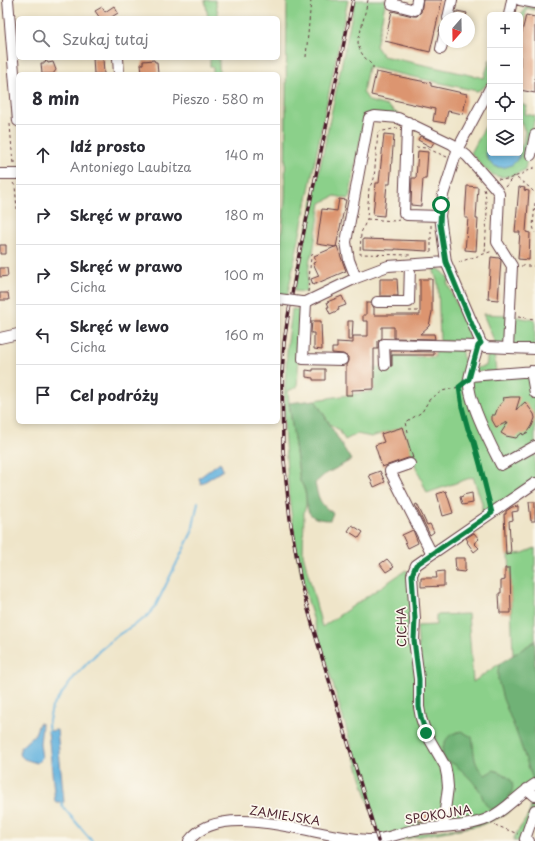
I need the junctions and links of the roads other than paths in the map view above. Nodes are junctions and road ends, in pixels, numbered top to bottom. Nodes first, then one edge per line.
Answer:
1 (8, 0) edge
2 (393, 0) edge
3 (417, 0) edge
4 (452, 0) edge
5 (512, 0) edge
6 (520, 0) edge
7 (535, 3) edge
8 (449, 12) edge
9 (510, 12) edge
10 (118, 60) edge
11 (119, 72) edge
12 (487, 94) edge
13 (16, 97) edge
14 (407, 126) junction
15 (535, 135) edge
16 (458, 148) junction
17 (531, 155) dead end
18 (0, 174) edge
19 (16, 174) edge
20 (436, 216) junction
21 (446, 262) junction
22 (410, 265) junction
23 (356, 278) junction
24 (280, 299) edge
25 (306, 301) junction
26 (377, 302) dead end
27 (16, 334) edge
28 (0, 338) edge
29 (480, 345) junction
30 (508, 348) junction
31 (535, 350) edge
32 (342, 360) dead end
33 (385, 365) dead end
34 (533, 371) edge
35 (470, 376) junction
36 (535, 393) edge
37 (535, 446) edge
38 (410, 464) dead end
39 (535, 483) edge
40 (432, 554) junction
41 (532, 789) edge
42 (535, 810) edge
43 (443, 826) junction
44 (382, 838) joint
45 (527, 840) edge
46 (189, 841) edge

1 - 13 street
2 - 3 street
4 - 8 street
5 - 9 street
6 - 7 street
10 - 11 street
12 - 16 street
14 - 16 street
14 - 20 street
14 - 23 street
15 - 17 street
16 - 20 street
16 - 30 street
18 - 19 street
20 - 21 street
21 - 22 street
21 - 29 street
22 - 23 street
22 - 26 street
23 - 25 street
24 - 25 street, bridge
25 - 32 street
27 - 28 street
29 - 30 street
29 - 33 street
29 - 35 street
30 - 31 street
34 - 35 street
34 - 36 street
35 - 37 street
38 - 40 street
39 - 40 street, CICHA
40 - 43 street, CICHA
41 - 43 street, SPOKOJNA
42 - 45 street
43 - 44 street, SPOKOJNA
44 - 46 street, ZAMIEJSKA

